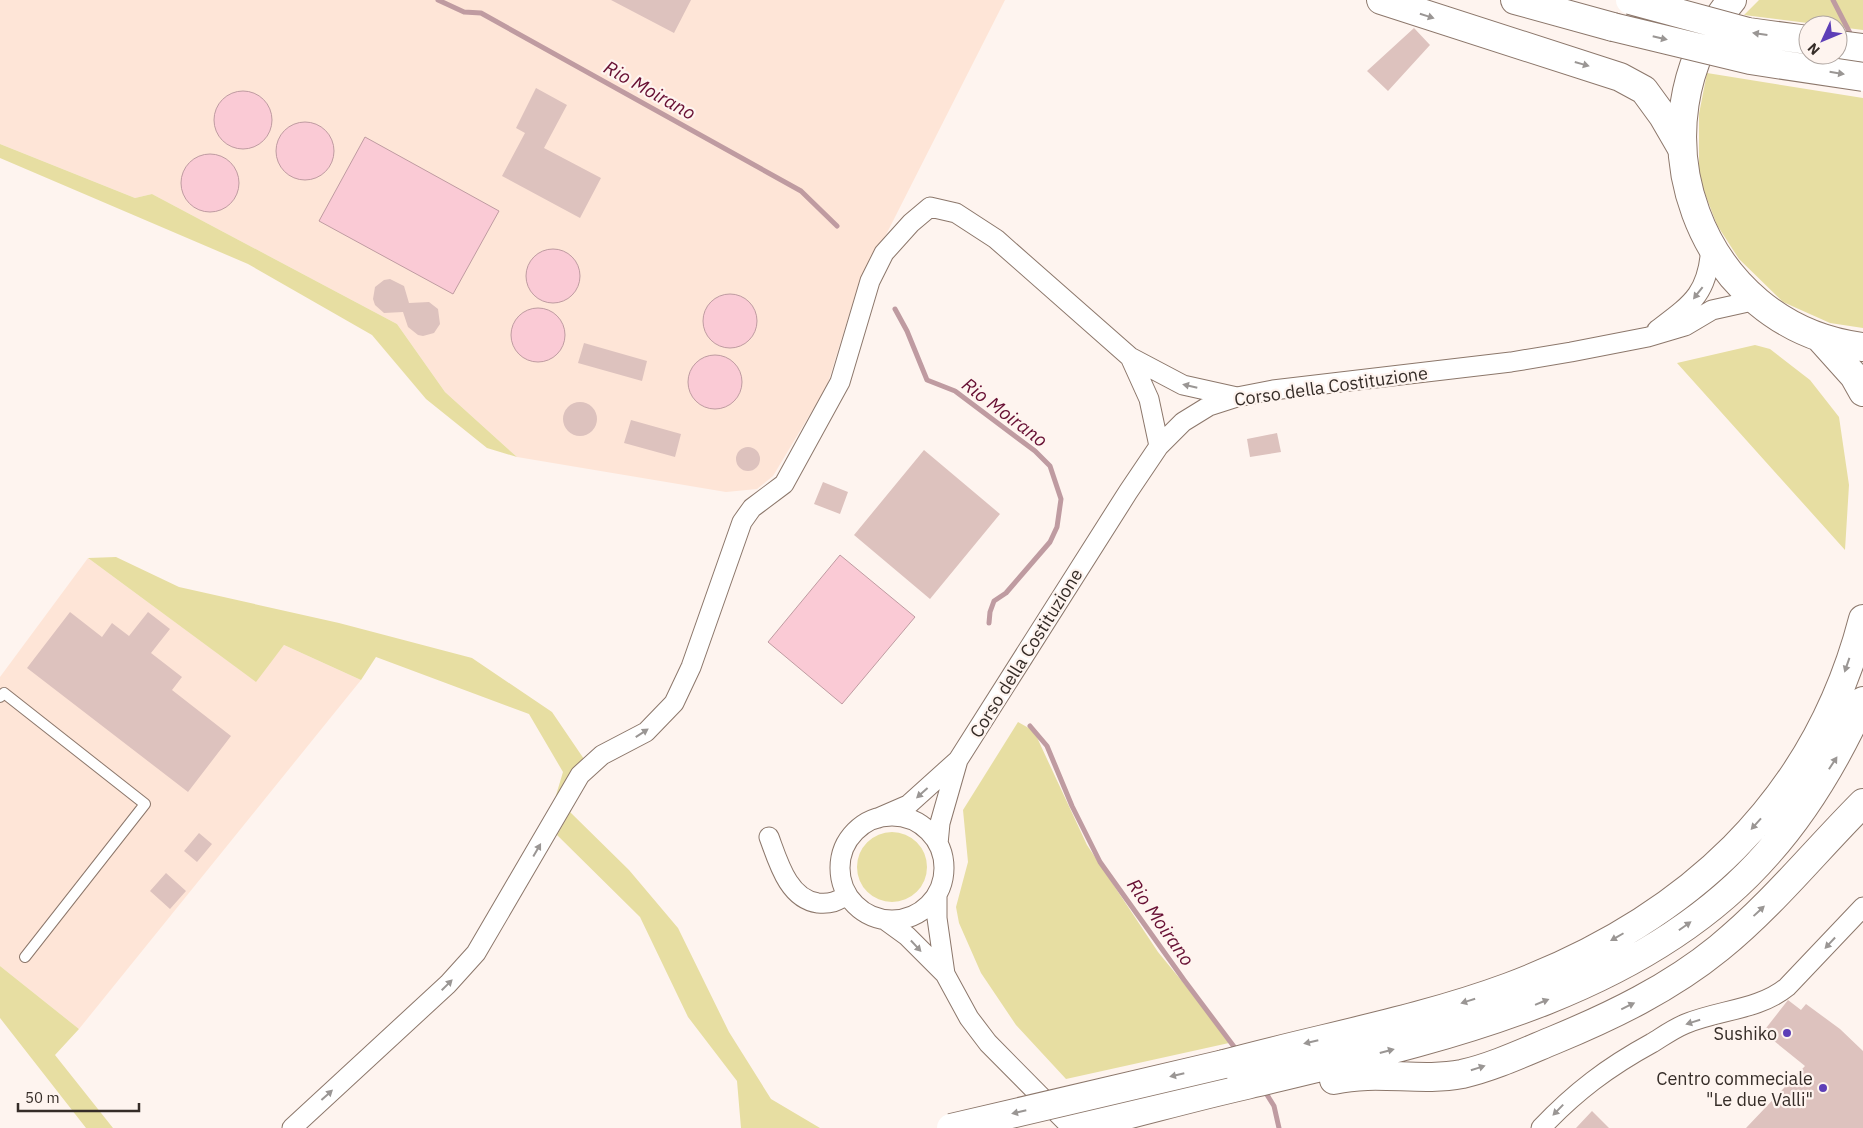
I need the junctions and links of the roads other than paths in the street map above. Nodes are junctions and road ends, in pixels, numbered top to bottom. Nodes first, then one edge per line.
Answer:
1 (1381, 0) edge
2 (1515, 0) edge
3 (1630, 0) edge
4 (1732, 0) edge
5 (1798, 39) edge
6 (1848, 46) edge
7 (1863, 48) edge
8 (1863, 77) edge
9 (1681, 147) junction
10 (1711, 247) junction
11 (1757, 300) junction
12 (1648, 336) junction
13 (1819, 337) junction
14 (1863, 347) edge
15 (1130, 356) junction
16 (1863, 392) edge
17 (1237, 397) junction
18 (1159, 446) junction
19 (1863, 619) edge
20 (0, 698) edge
21 (1863, 702) edge
22 (958, 760) junction
23 (1863, 804) edge
24 (878, 818) junction
25 (769, 837) dead end
26 (938, 844) junction
27 (847, 894) junction
28 (937, 894) junction
29 (1863, 907) edge
30 (885, 920) junction
31 (26, 957) dead end
32 (945, 974) junction
33 (1272, 1079) junction
34 (292, 1128) edge
35 (950, 1128) edge
36 (1072, 1128) edge
37 (1541, 1128) edge

1 -> 9 main road
2 -> 8 main road, bridge
5 -> 3 main road, bridge
4 - 9 main road
6 - 7 main road
9 - 10 main road
10 - 11 main road
10 -> 12 street
11 - 12 street, Corso della Costituzione
11 - 13 main road
12 - 17 street, Corso della Costituzione
13 - 14 main road
13 - 16 main road
17 -> 15 street
15 - 18 street
34 -> 15 street
17 - 18 street, Corso della Costituzione
18 - 22 street, Corso della Costituzione
19 -> 35 main road, bridge
20 - 31 lane
33 -> 21 main road
22 -> 24 street
22 - 26 street
33 -> 23 main road
24 - 26 street
24 - 27 street
25 - 27 street
26 - 28 street
27 - 30 street
28 - 30 street
28 - 32 street
29 -> 37 street
30 -> 32 street
32 - 36 street
33 - 36 main road

